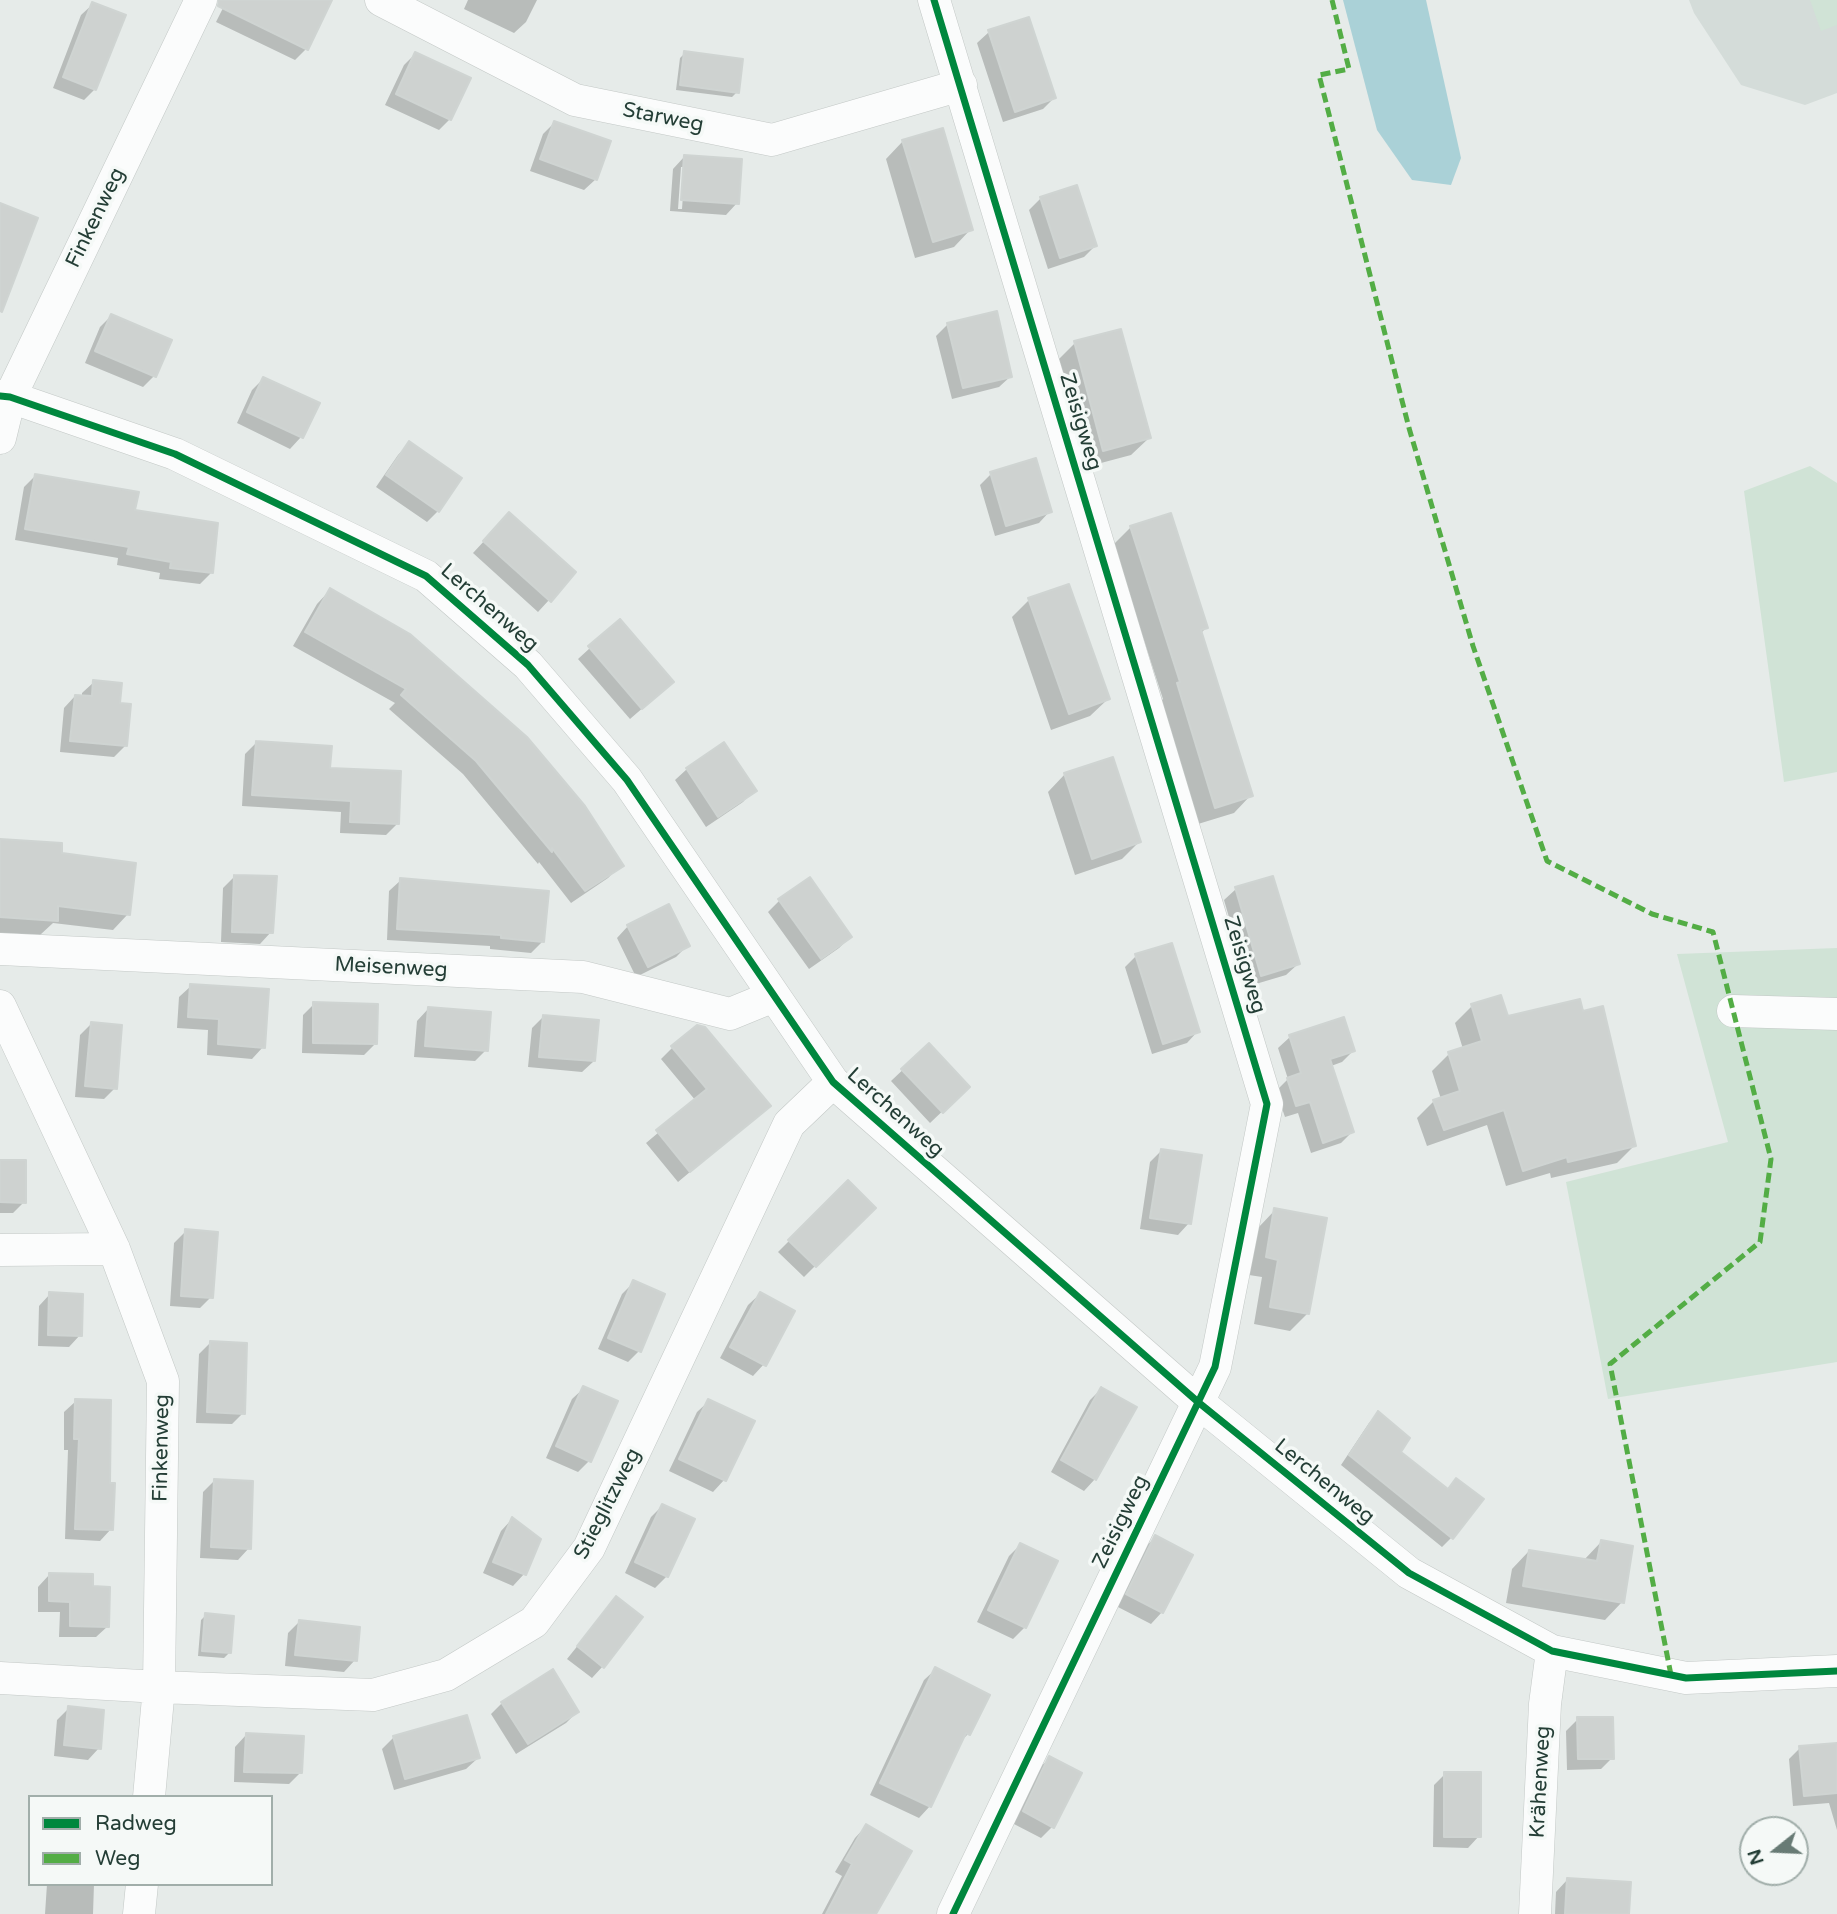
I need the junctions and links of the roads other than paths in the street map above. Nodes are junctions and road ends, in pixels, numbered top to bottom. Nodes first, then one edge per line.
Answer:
1 (201, 0) edge
2 (381, 0) edge
3 (934, 0) edge
4 (961, 85) junction
5 (5, 396) edge
6 (0, 438) edge
7 (0, 949) edge
8 (774, 996) junction
9 (0, 1006) edge
10 (1733, 1011) dead end
11 (1837, 1014) edge
12 (833, 1083) junction
13 (114, 1249) junction
14 (0, 1250) edge
15 (1198, 1402) junction
16 (1552, 1651) junction
17 (1837, 1671) edge
18 (0, 1678) edge
19 (159, 1687) junction
20 (149, 1795) edge
21 (142, 1886) edge
22 (139, 1914) edge
23 (953, 1914) edge
24 (1535, 1914) edge

1 - 5 street, Finkenweg
2 - 4 street, Starweg
3 - 4 street, Zeisigweg
4 - 15 street, Zeisigweg
5 - 6 street, Finkenweg
5 - 8 street, Lerchenweg
7 - 8 street, Meisenweg
8 - 12 street, Lerchenweg
9 - 13 street, Finkenweg
10 - 11 street
12 - 15 street, Lerchenweg
12 - 19 street, Stieglitzweg
13 - 14 street
13 - 19 street, Finkenweg
15 - 16 street, Lerchenweg
15 - 23 street, Zeisigweg
16 - 17 street, Lerchenweg
16 - 24 street, Krähenweg
18 - 19 street, Stieglitzweg
19 - 20 street, Finkenweg
21 - 22 street

